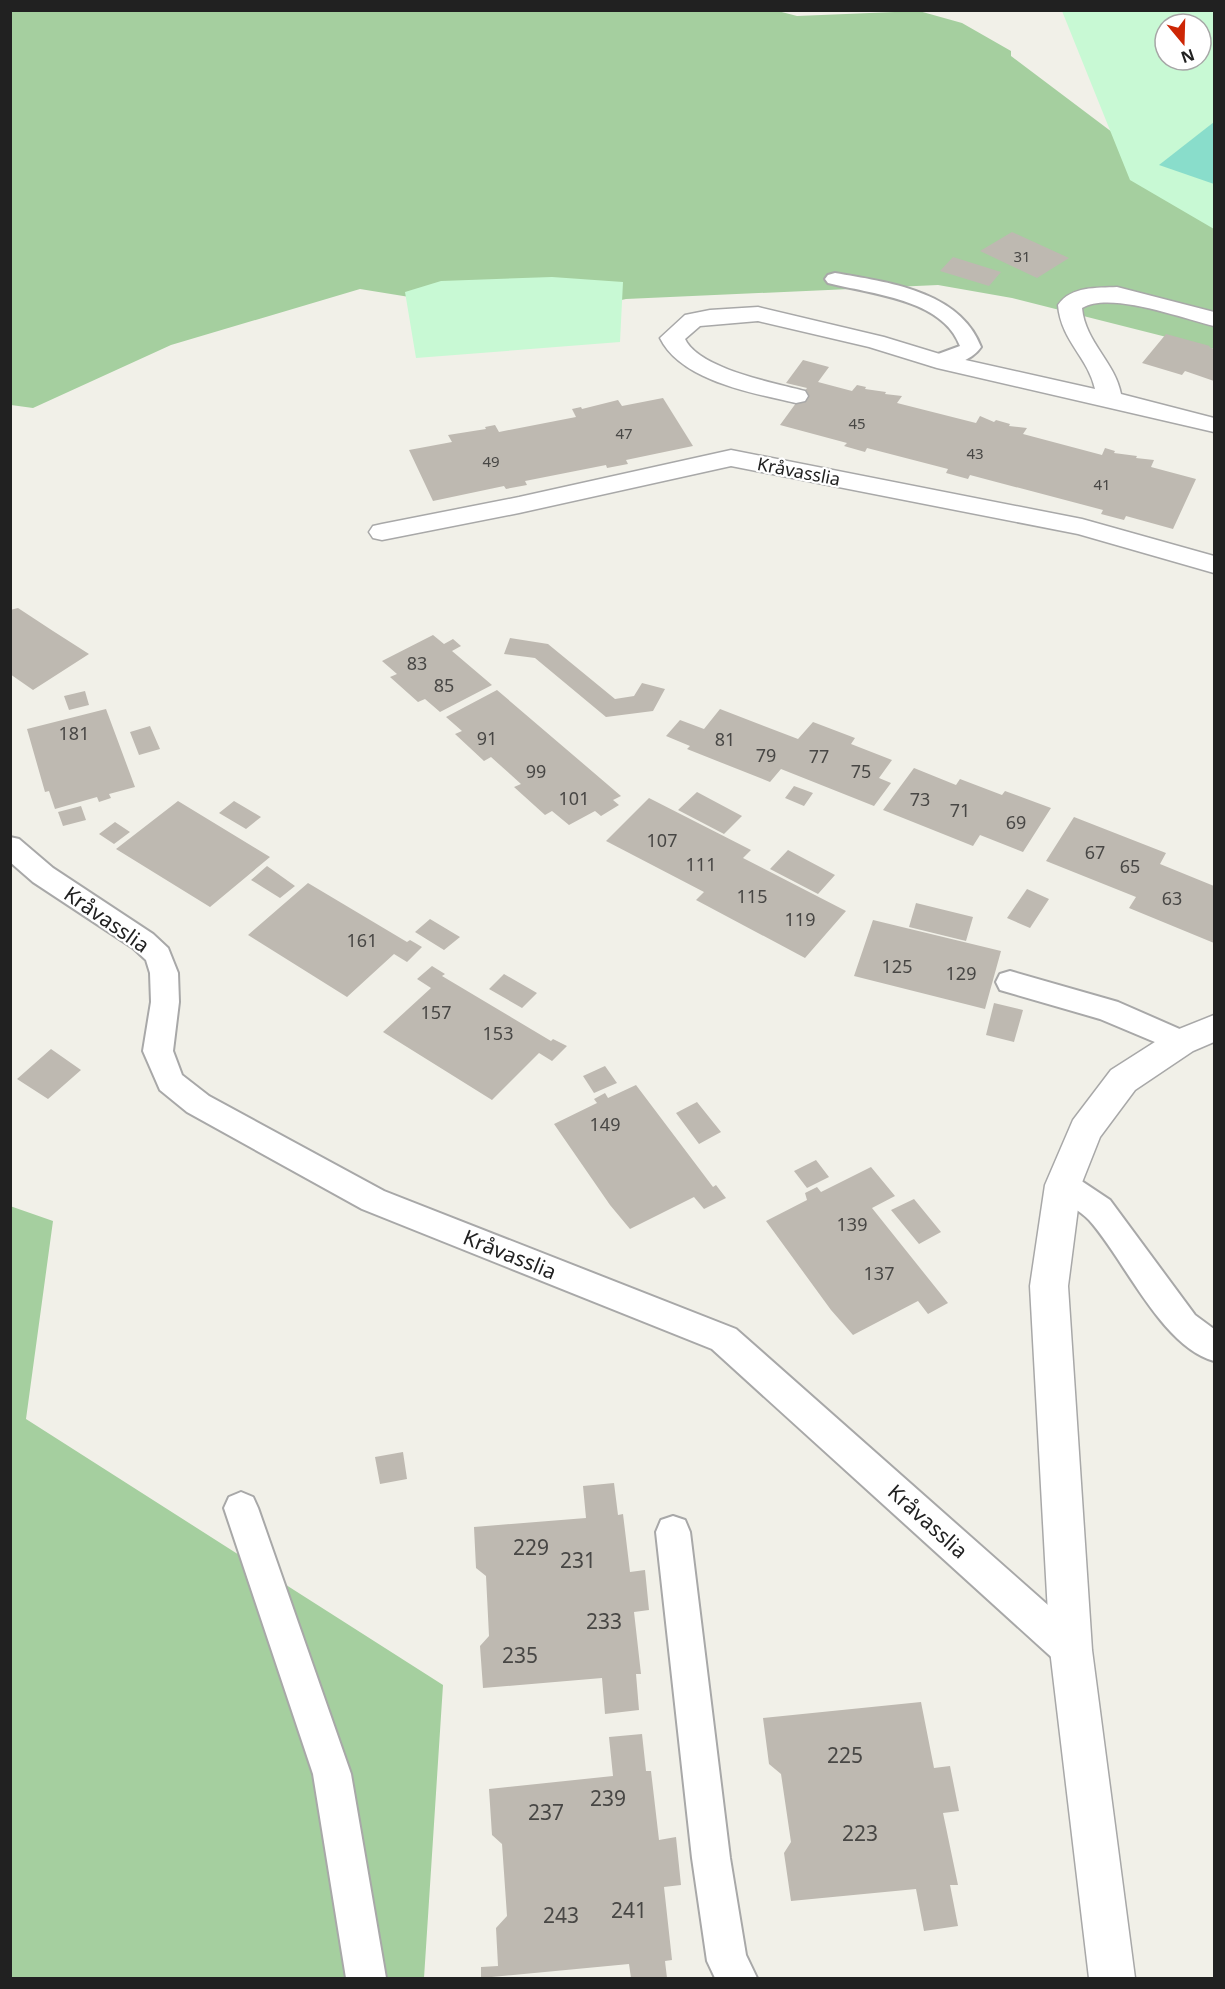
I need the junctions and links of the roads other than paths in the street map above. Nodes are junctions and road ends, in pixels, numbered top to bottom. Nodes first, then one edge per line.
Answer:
1 (835, 279) dead end
2 (1215, 319) edge
3 (937, 361) junction
4 (796, 396) dead end
5 (1109, 399) junction
6 (1215, 426) edge
7 (382, 532) dead end
8 (1215, 565) edge
9 (10, 846) edge
10 (1010, 982) dead end
11 (1198, 1035) edge
12 (1063, 1185) junction
13 (1215, 1347) edge
14 (241, 1508) dead end
15 (673, 1533) dead end
16 (1071, 1650) junction
17 (366, 1978) edge
18 (737, 1978) edge
19 (1112, 1978) edge

1 - 3 lane
2 - 5 street
3 - 4 street
3 - 5 street
5 - 6 street
7 - 8 street, Kråvasslia
9 - 16 lane, Kråvasslia
10 - 11 lane
11 - 12 street
12 - 13 lane
12 - 16 street
14 - 17 lane
15 - 18 lane
16 - 19 street

